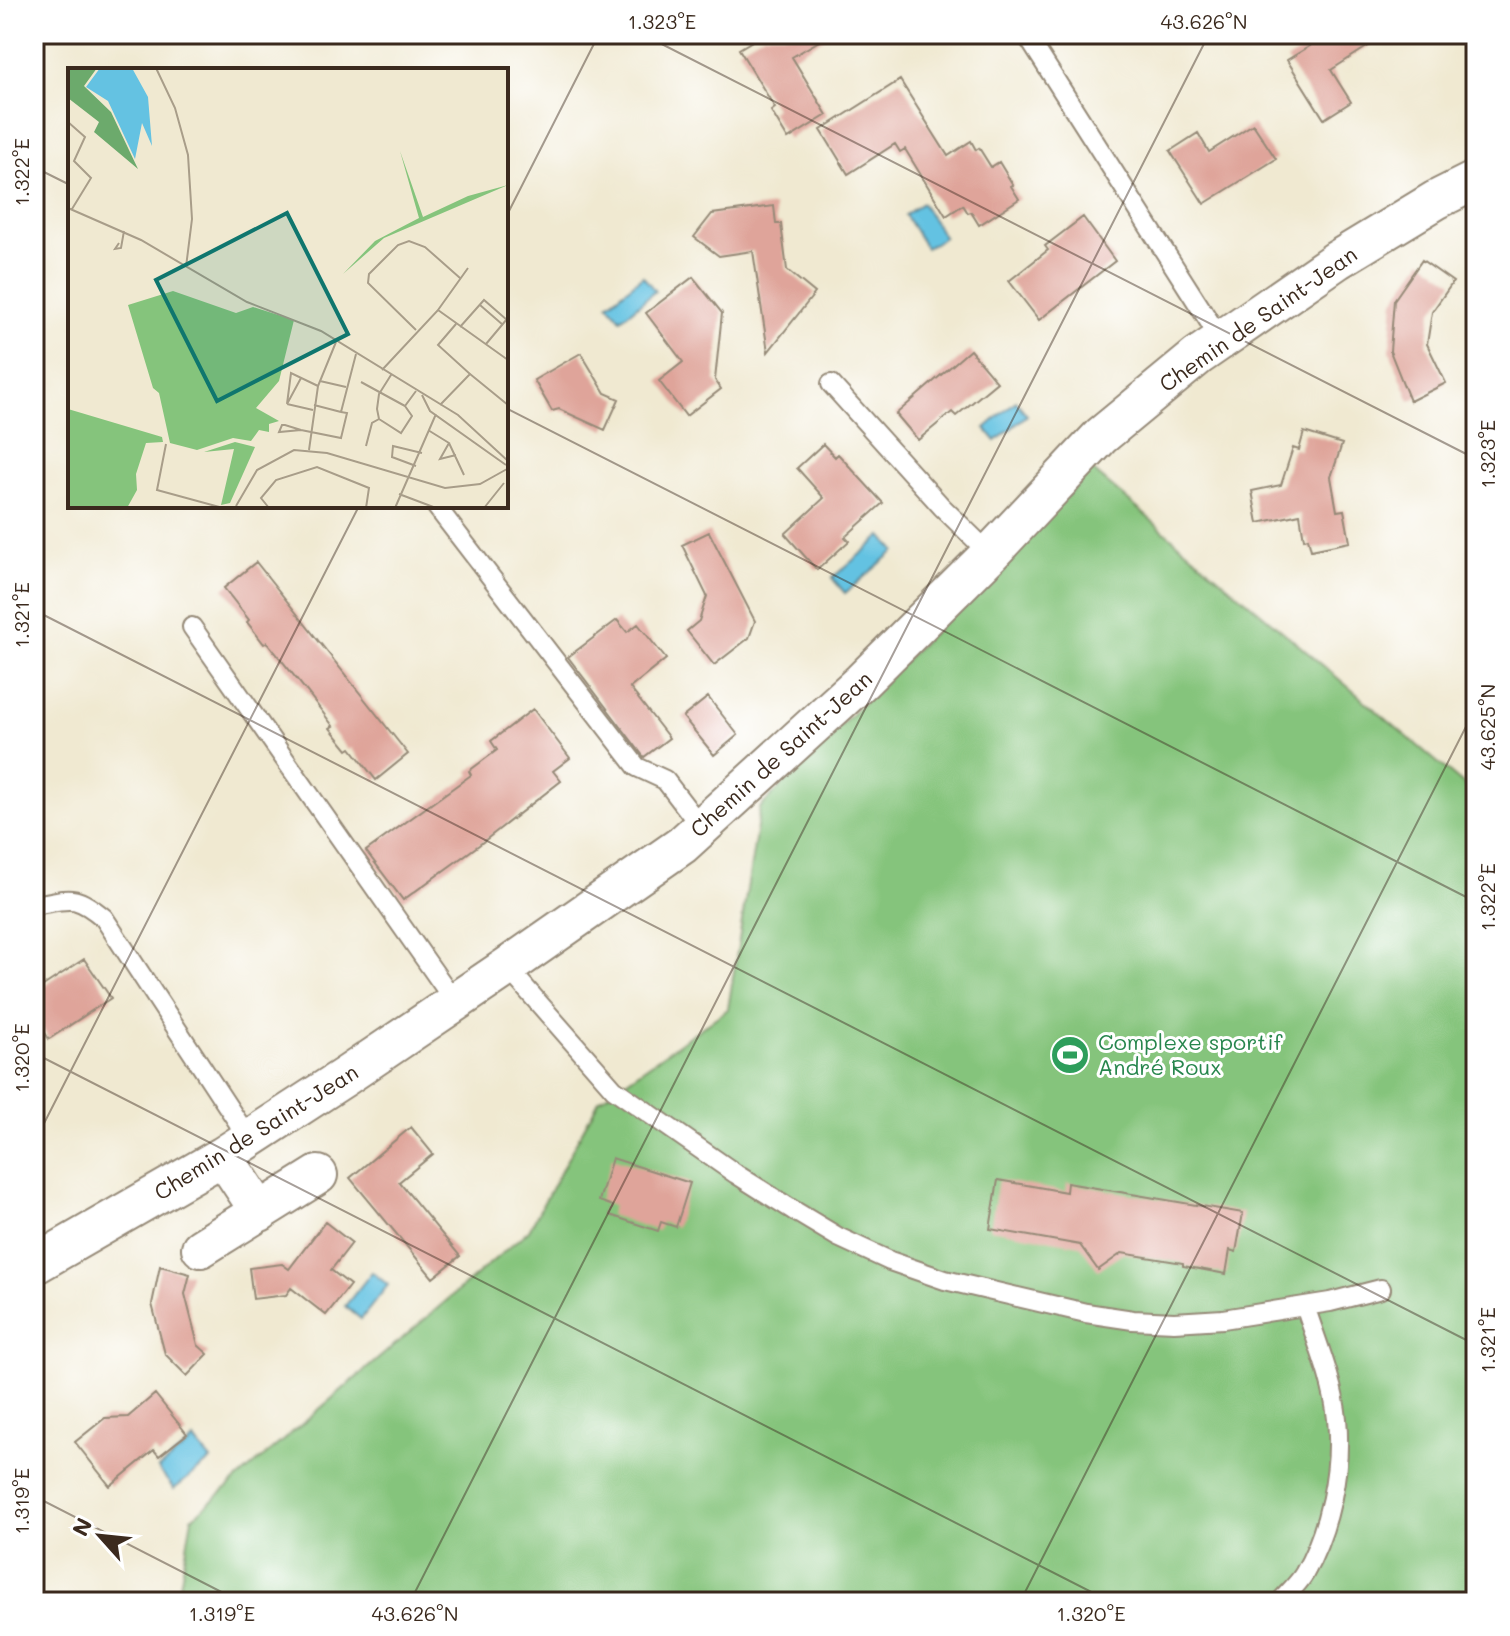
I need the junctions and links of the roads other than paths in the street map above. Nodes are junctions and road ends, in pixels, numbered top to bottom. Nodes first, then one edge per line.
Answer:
1 (1026, 34) edge
2 (1476, 180) edge
3 (1221, 340) junction
4 (831, 384) dead end
5 (438, 508) edge
6 (990, 554) junction
7 (192, 627) dead end
8 (701, 827) junction
9 (34, 905) edge
10 (507, 967) junction
11 (455, 1002) junction
12 (236, 1148) junction
13 (318, 1175) dead end
14 (260, 1212) junction
15 (201, 1248) dead end
16 (34, 1265) edge
17 (1381, 1289) dead end
18 (1305, 1306) junction
19 (1280, 1602) edge

1 - 3 lane
2 - 3 street, Chemin de Saint-Jean
3 - 6 street, Chemin de Saint-Jean
4 - 6 lane
5 - 8 lane
6 - 8 street, Chemin de Saint-Jean
7 - 11 lane
8 - 10 street, Chemin de Saint-Jean
9 - 12 lane
10 - 11 street, Chemin de Saint-Jean
10 - 18 lane
11 - 12 street, Chemin de Saint-Jean
12 - 14 street
12 - 16 street, Chemin de Saint-Jean
13 - 14 street
14 - 15 street
17 - 18 lane
18 - 19 lane

